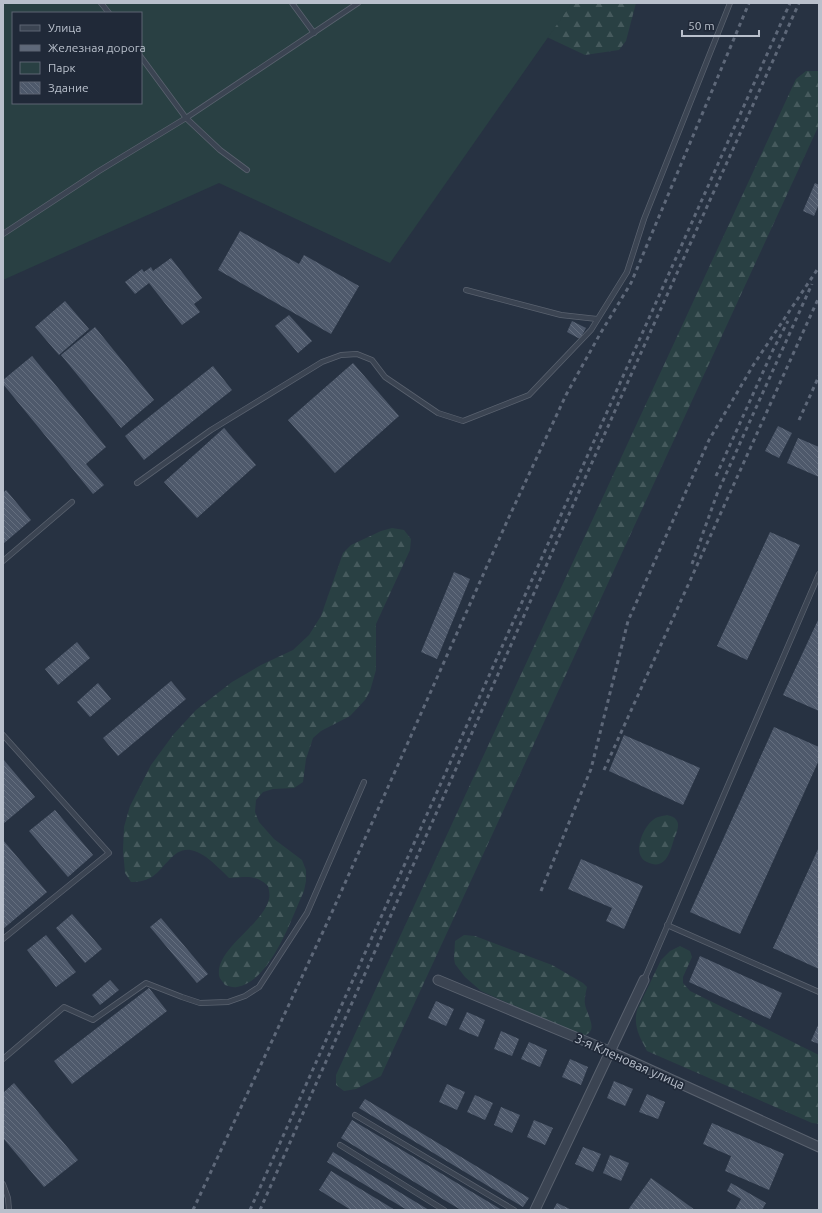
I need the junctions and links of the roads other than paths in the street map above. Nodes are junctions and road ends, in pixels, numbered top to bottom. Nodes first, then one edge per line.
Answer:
1 (101, 3) edge
2 (292, 3) edge
3 (358, 3) edge
4 (730, 3) edge
5 (107, 12) edge
6 (314, 33) junction
7 (142, 58) edge
8 (186, 118) junction
9 (247, 170) dead end
10 (3, 234) edge
11 (466, 290) dead end
12 (597, 320) junction
13 (137, 484) dead end
14 (72, 502) dead end
15 (3, 561) edge
16 (819, 574) edge
17 (3, 735) edge
18 (364, 782) dead end
19 (667, 925) junction
20 (3, 939) edge
21 (438, 980) dead end
22 (644, 980) joint
23 (819, 992) edge
24 (609, 1051) junction
25 (3, 1059) edge
26 (355, 1115) dead end
27 (340, 1145) dead end
28 (819, 1147) edge
29 (3, 1184) edge
30 (9, 1210) edge
31 (444, 1210) edge
32 (514, 1210) edge
33 (535, 1210) edge

1 - 5 lane
2 - 6 lane
3 - 6 lane
4 - 12 lane
6 - 8 lane
7 - 8 lane
8 - 9 lane
8 - 10 lane
11 - 12 lane
12 - 13 lane
14 - 15 lane
16 - 19 lane
17 - 20 lane
18 - 25 lane
19 - 22 lane
19 - 23 lane
21 - 24 street, 3-я Кленовая улица
22 - 24 street
24 - 28 street, 3-я Кленовая улица
24 - 33 street
26 - 32 lane
27 - 31 lane
29 - 30 lane

